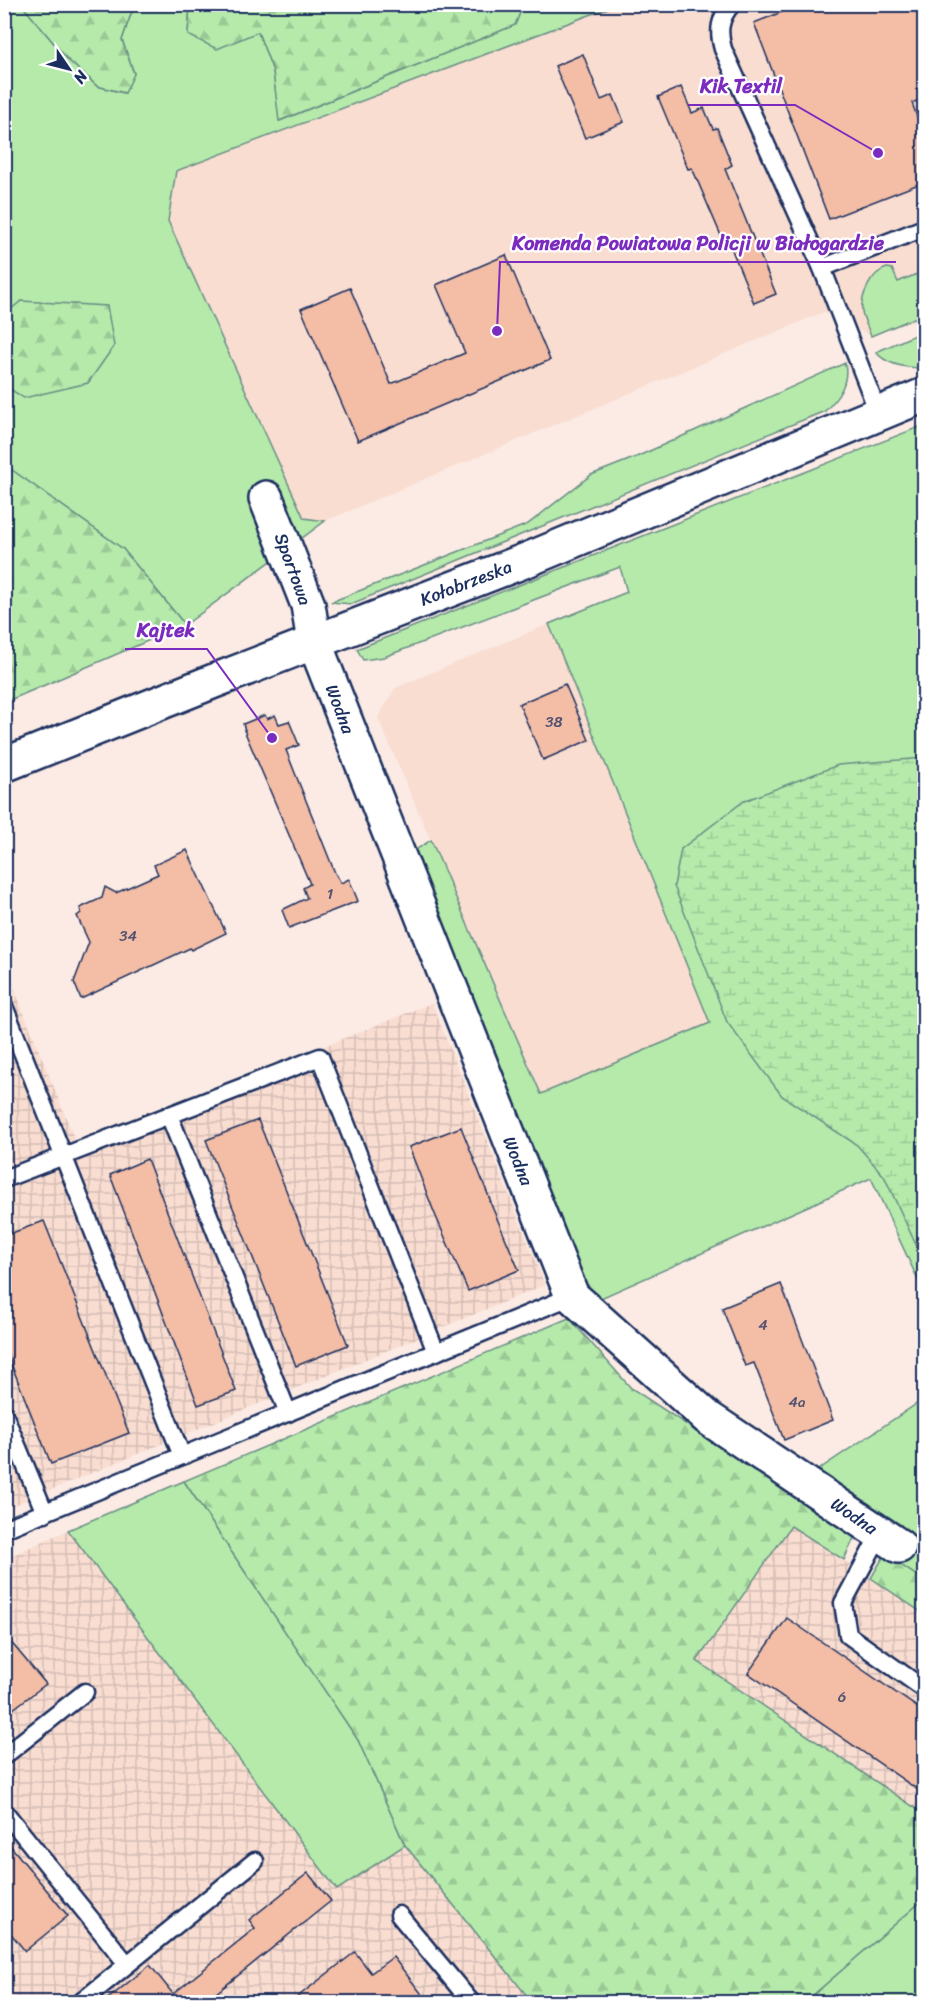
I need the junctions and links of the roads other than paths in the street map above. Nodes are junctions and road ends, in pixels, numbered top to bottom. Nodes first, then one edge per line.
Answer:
1 (732, 4) edge
2 (924, 228) edge
3 (822, 268) junction
4 (924, 395) edge
5 (879, 415) junction
6 (266, 498) dead end
7 (314, 642) junction
8 (4, 765) edge
9 (4, 1006) edge
10 (170, 1115) junction
11 (65, 1155) junction
12 (4, 1179) edge
13 (572, 1296) junction
14 (436, 1352) junction
15 (288, 1413) junction
16 (4, 1414) edge
17 (182, 1456) junction
18 (45, 1513) junction
19 (4, 1529) edge
20 (890, 1540) joint
21 (924, 1689) edge
22 (85, 1692) dead end
23 (4, 1756) edge
24 (4, 1811) edge
25 (255, 1861) dead end
26 (399, 1915) dead end
27 (127, 1964) junction
28 (81, 2002) edge
29 (471, 2002) edge

1 - 3 lane
2 - 3 lane
3 - 5 lane
4 - 5 street, Kołobrzeska
5 - 7 street, Kołobrzeska
6 - 7 street, Sportowa
7 - 8 street, Kołobrzeska
7 - 13 street, Wodna
9 - 11 lane
10 - 11 lane
10 - 14 lane
10 - 15 lane
11 - 12 lane
11 - 17 lane
13 - 14 lane
13 - 20 street, Wodna
14 - 15 lane
15 - 17 lane
16 - 18 lane
17 - 18 lane
18 - 19 lane
20 - 21 lane
22 - 23 lane
24 - 27 lane
25 - 27 lane
26 - 29 lane
27 - 28 lane

